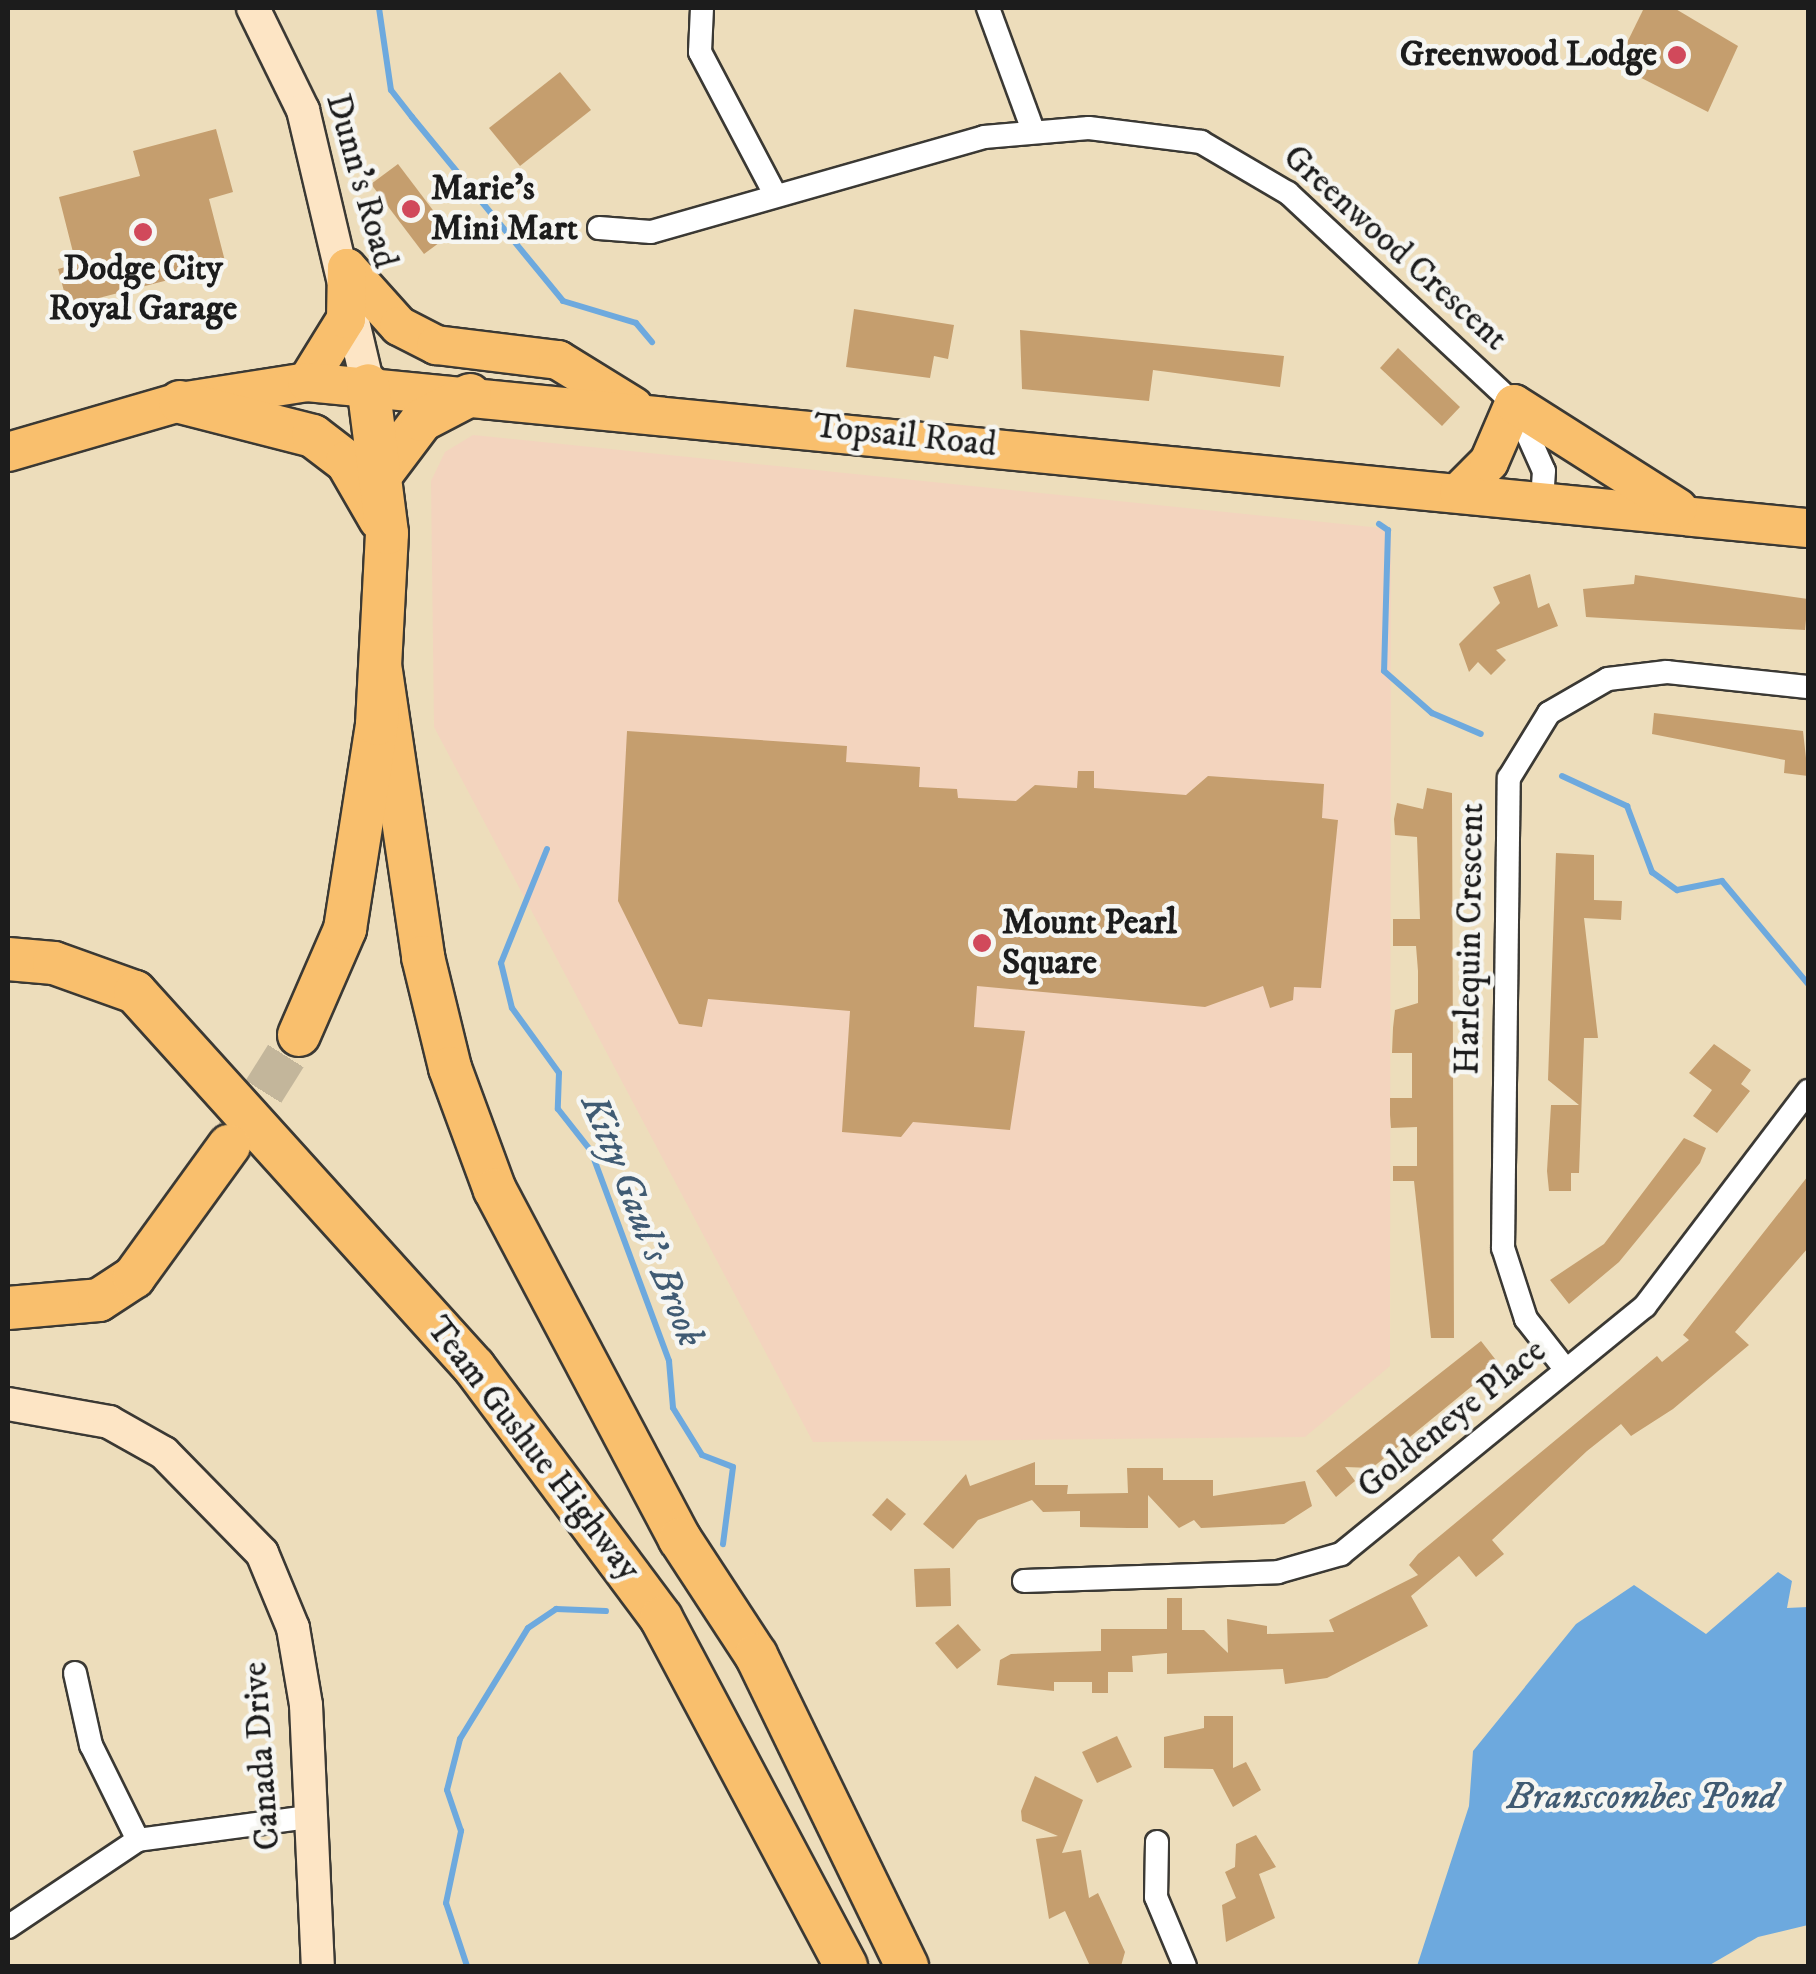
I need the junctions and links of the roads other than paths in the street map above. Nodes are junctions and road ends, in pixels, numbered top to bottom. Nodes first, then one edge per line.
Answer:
1 (252, 8) edge
2 (702, 8) edge
3 (988, 8) edge
4 (1033, 130) junction
5 (775, 194) junction
6 (599, 228) dead end
7 (346, 268) junction
8 (307, 382) junction
9 (368, 385) junction
10 (470, 395) junction
11 (180, 402) junction
12 (1514, 404) junction
13 (640, 411) junction
14 (8, 452) edge
15 (382, 473) junction
16 (1459, 492) junction
17 (1542, 499) junction
18 (1683, 514) junction
19 (1808, 528) edge
20 (387, 533) junction
21 (381, 671) junction
22 (1808, 686) edge
23 (8, 959) edge
24 (299, 1036) tunnel mouth
25 (1808, 1091) edge
26 (230, 1146) tunnel mouth
27 (8, 1308) edge
28 (1566, 1370) junction
29 (8, 1404) edge
30 (1024, 1581) dead end
31 (75, 1673) dead end
32 (308, 1817) junction
33 (138, 1840) junction
34 (1157, 1842) dead end
35 (8, 1928) edge
36 (318, 1966) edge
37 (846, 1966) edge
38 (907, 1966) edge
39 (1185, 1966) edge

1 - 7 street, Dunn's Road
2 - 5 street
3 - 4 street
4 - 5 street, Greenwood Crescent
4 - 12 street, Greenwood Crescent
5 - 6 street, Greenwood Crescent
7 - 8 main road
7 - 9 street, Dunn's Road
7 - 13 main road
8 - 9 main road, Topsail Road
8 - 11 main road, Topsail Road
9 - 10 main road, Topsail Road
9 - 15 highway
10 - 13 main road, Topsail Road
10 - 15 highway
11 - 14 main road, Topsail Road
11 - 20 highway
12 - 16 main road
12 - 17 street, Greenwood Crescent
12 - 18 main road
13 - 16 main road, Topsail Road
15 - 20 highway
16 - 17 main road, Topsail Road
17 - 18 main road, Topsail Road
18 - 19 main road, Topsail Road
20 - 21 highway
21 - 24 highway
21 - 38 highway, Team Gushue Highway
22 - 28 street, Harlequin Crescent
23 - 37 highway, Team Gushue Highway
25 - 28 street, Goldeneye Place
26 - 27 highway
28 - 30 street, Goldeneye Place
29 - 32 street, Canada Drive
31 - 33 street
32 - 33 street
32 - 36 street, Canada Drive
33 - 35 street
34 - 39 street

